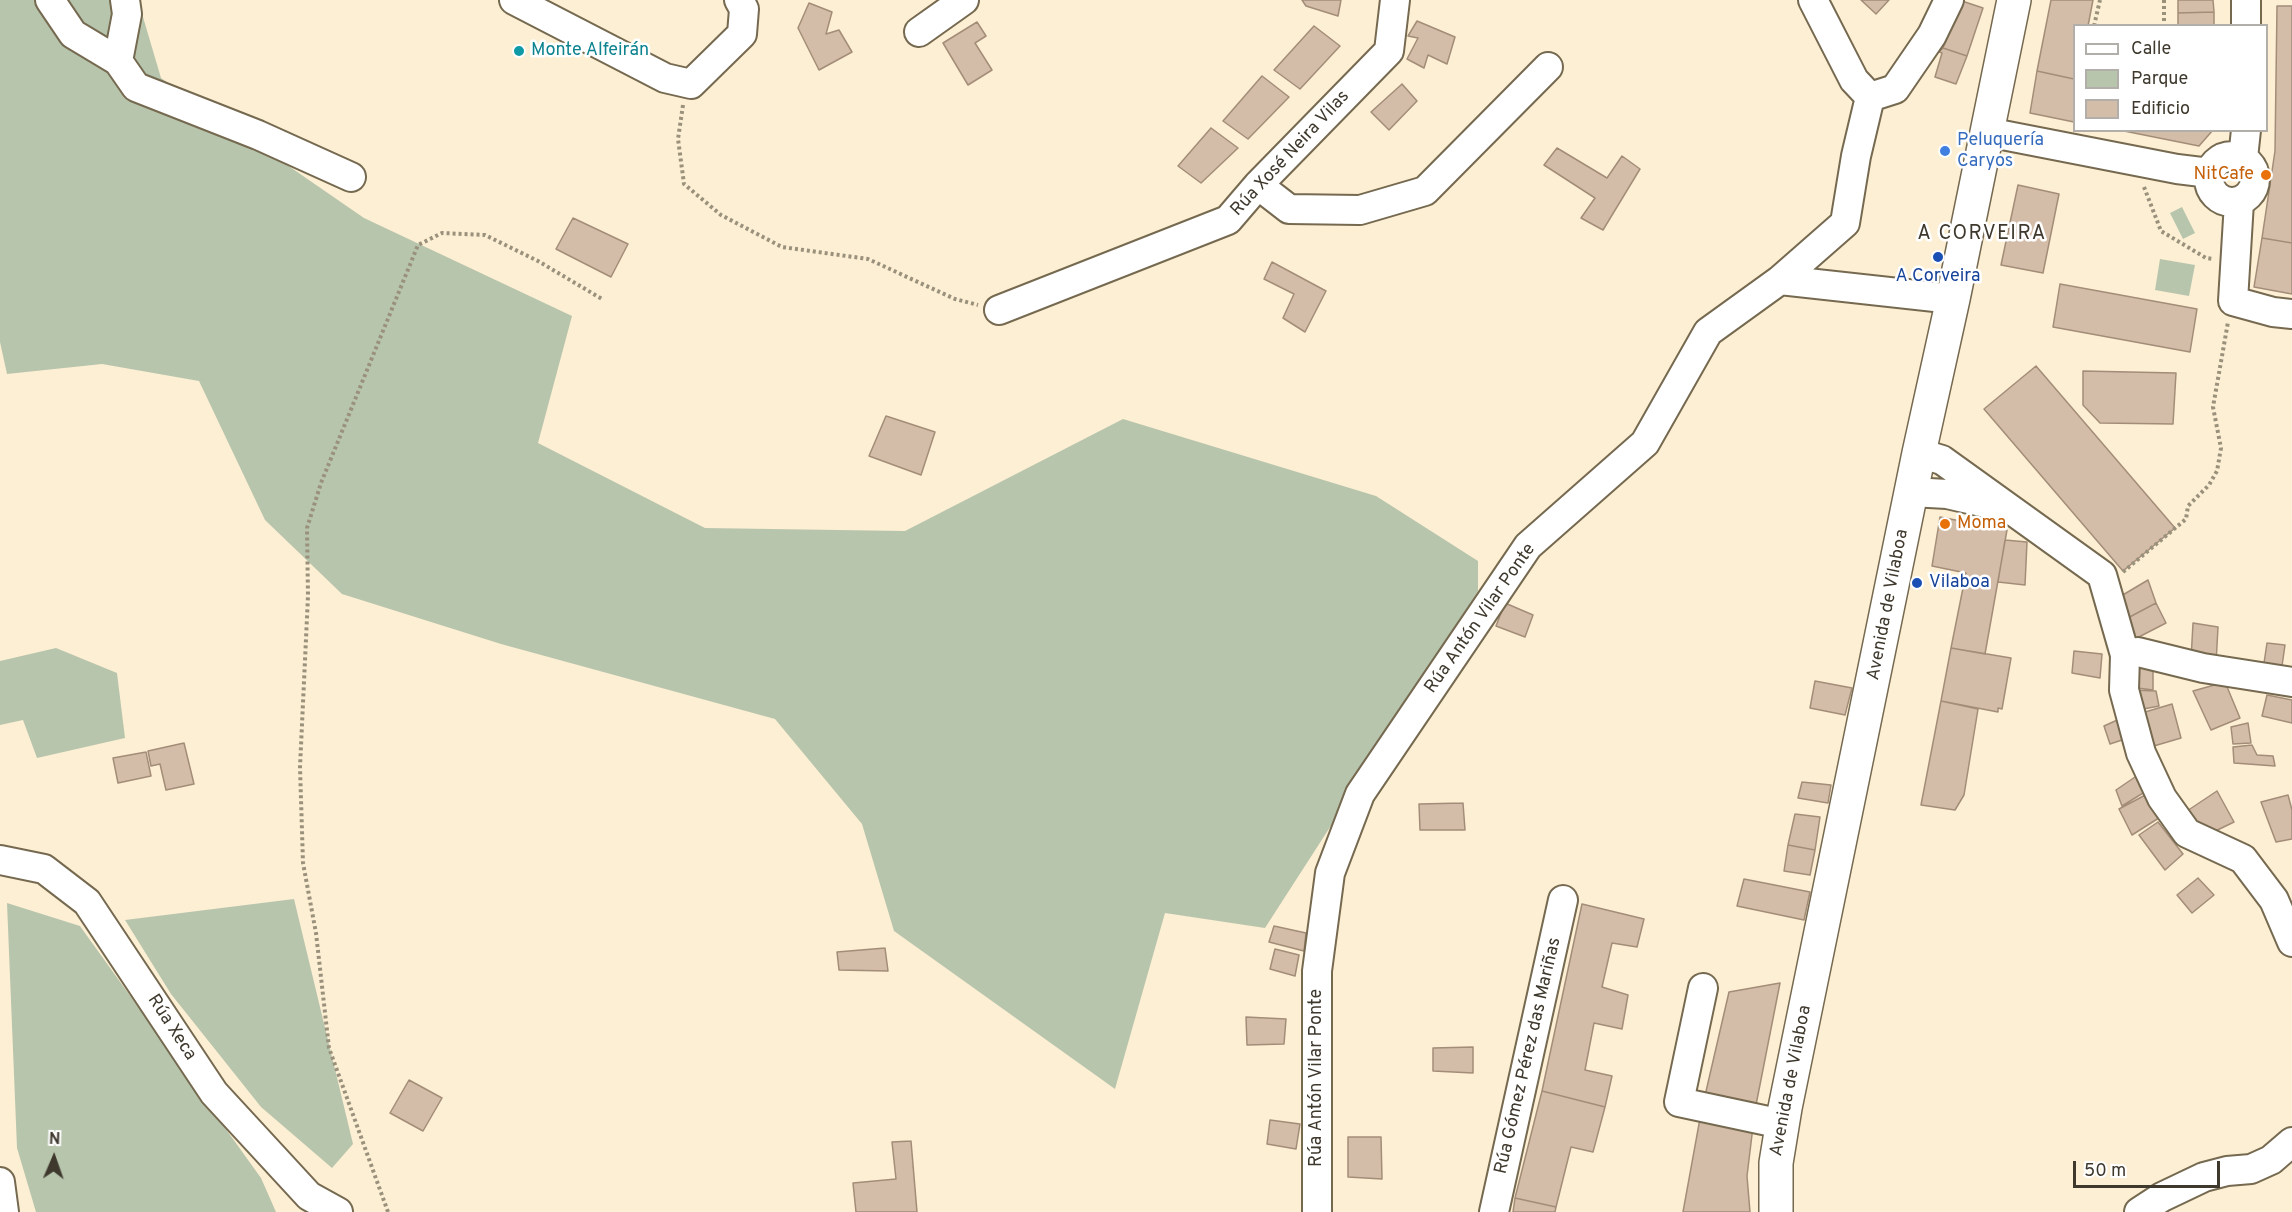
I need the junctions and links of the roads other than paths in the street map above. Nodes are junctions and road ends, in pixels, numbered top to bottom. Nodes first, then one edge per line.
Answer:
1 (50, 0) edge
2 (125, 0) edge
3 (514, 0) edge
4 (739, 0) edge
5 (964, 0) edge
6 (1395, 0) edge
7 (1813, 0) edge
8 (1949, 0) edge
9 (2014, 0) edge
10 (2246, 0) edge
11 (2246, 24) edge
12 (919, 32) dead end
13 (118, 61) junction
14 (1548, 67) dead end
15 (1870, 97) junction
16 (1987, 132) junction
17 (2246, 132) edge
18 (2243, 158) junction
19 (2210, 173) junction
20 (351, 177) dead end
21 (1258, 185) junction
22 (2238, 202) junction
23 (1780, 280) junction
24 (1953, 299) junction
25 (999, 310) road end
26 (2292, 314) edge
27 (1919, 453) junction
28 (1953, 483) junction
29 (1911, 492) junction
30 (2125, 655) junction
31 (2292, 682) edge
32 (0, 860) edge
33 (1563, 900) dead end
34 (2292, 942) edge
35 (1702, 988) dead end
36 (1782, 1124) junction
37 (2292, 1142) edge
38 (0, 1182) edge
39 (4, 1212) edge
40 (338, 1212) edge
41 (1317, 1212) edge
42 (1494, 1212) edge
43 (1776, 1212) edge
44 (2139, 1212) edge

1 - 13 street
2 - 13 street
3 - 4 street
5 - 12 street
6 - 21 street, Rúa Xosé Neira Vilas
7 - 15 street
8 - 15 street
9 - 16 highway, Avenida de Vilaboa
10 - 11 street
13 - 20 street
14 - 21 street
15 - 23 street, Rúa Antón Vilar Ponte
16 - 19 street
16 - 24 highway, Avenida de Vilaboa
17 - 18 street
18 - 19 street
18 - 22 street
19 - 22 street
21 - 25 street, Rúa Xosé Neira Vilas
22 - 26 street
23 - 24 street
23 - 41 street, Rúa Antón Vilar Ponte
24 - 27 highway, Avenida de Vilaboa
27 - 28 street
27 - 29 highway, Avenida de Vilaboa
28 - 29 street
28 - 30 street
29 - 36 highway, Avenida de Vilaboa
30 - 31 street
30 - 34 street
32 - 40 street, Rúa Xeca
33 - 42 street, Rúa Gómez Pérez das Mariñas
35 - 36 street
36 - 43 highway, Avenida de Vilaboa
37 - 44 street
38 - 39 street

